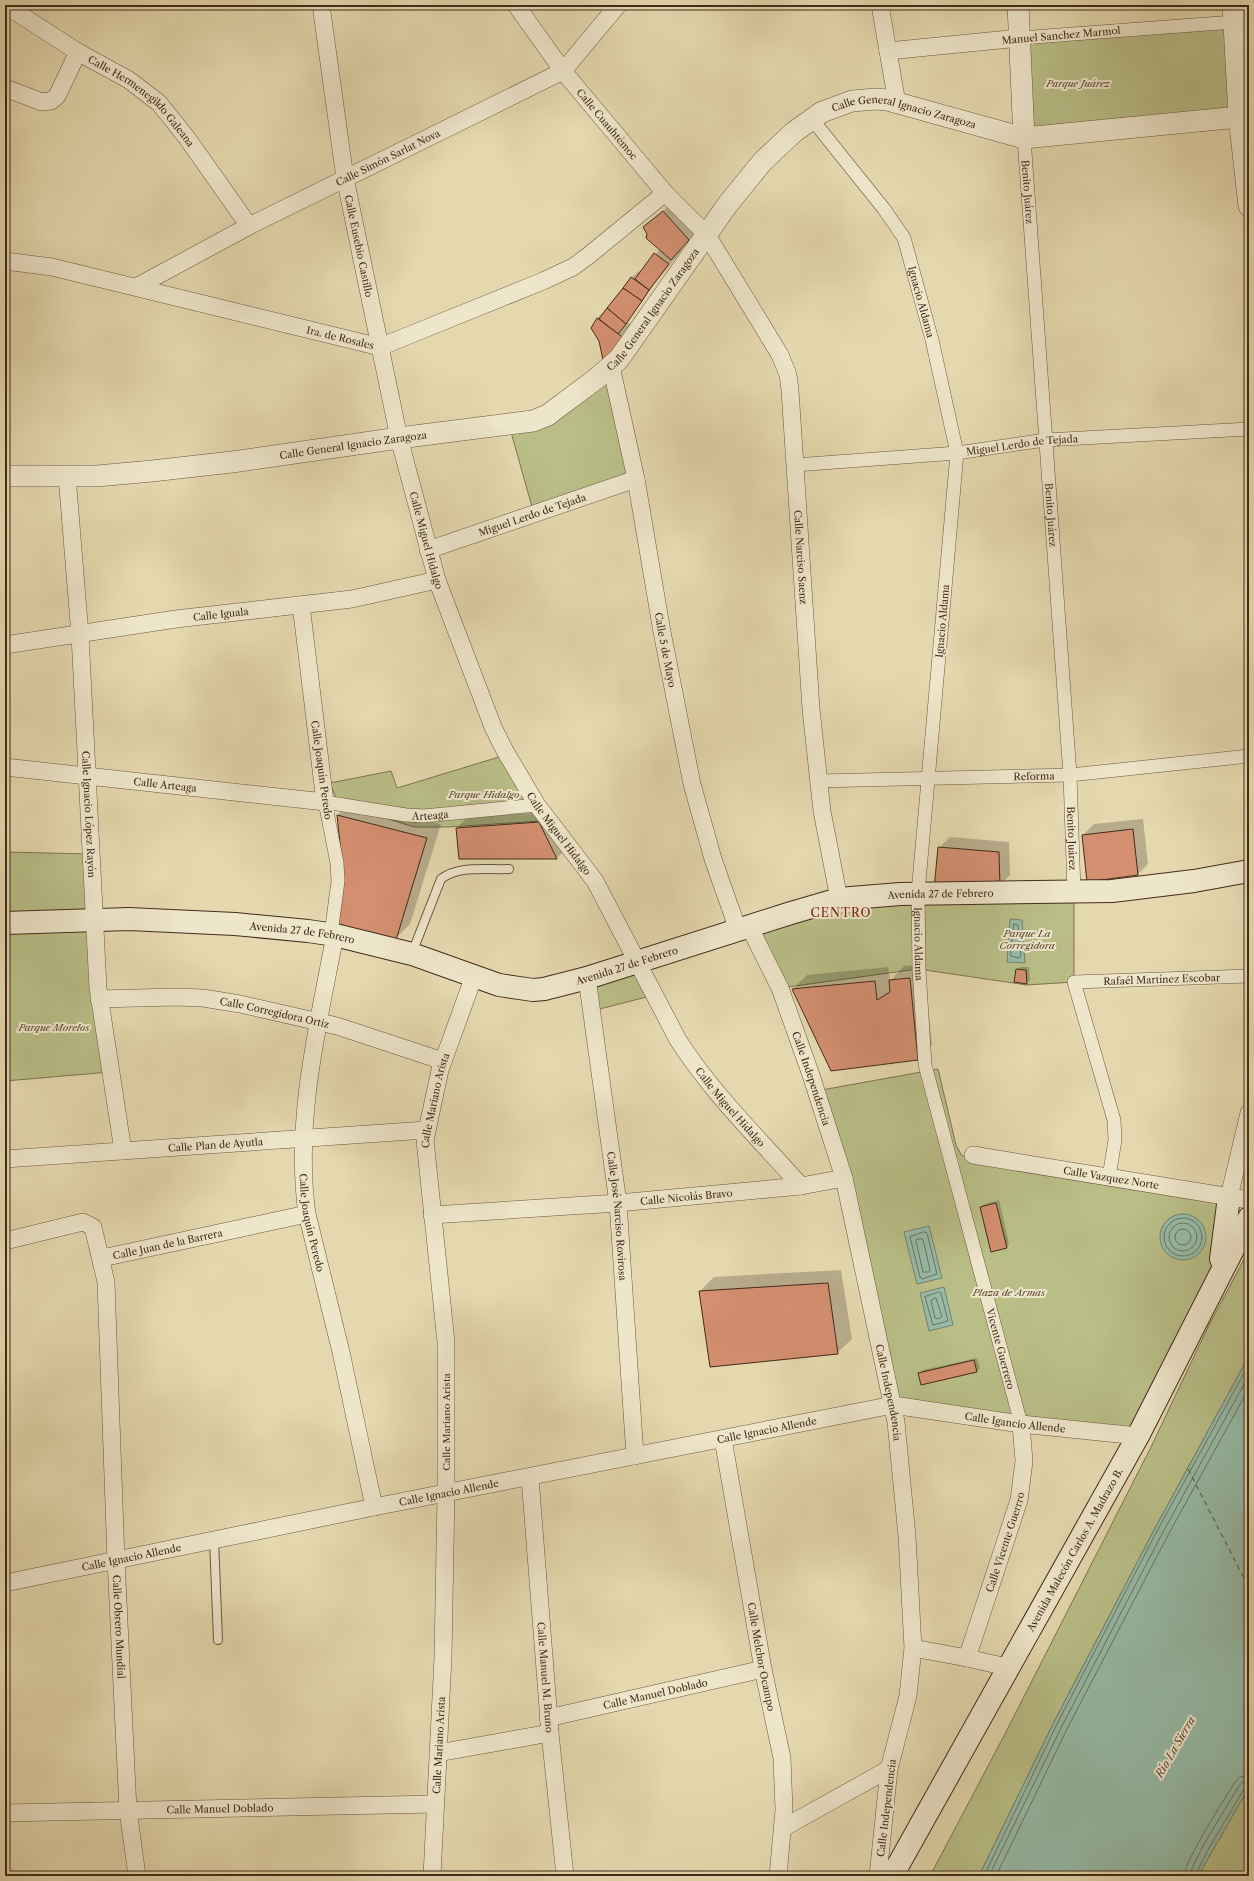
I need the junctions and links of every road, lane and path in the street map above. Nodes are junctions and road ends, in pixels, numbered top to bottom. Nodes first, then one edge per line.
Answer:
1 (5, 5) edge
2 (321, 5) edge
3 (516, 5) edge
4 (618, 5) edge
5 (880, 5) edge
6 (1018, 5) edge
7 (1239, 16) edge
8 (1019, 38) junction
9 (888, 51) junction
10 (78, 52) junction
11 (563, 71) junction
12 (5, 88) edge
13 (897, 103) junction
14 (1244, 116) edge
15 (811, 118) junction
16 (1024, 138) junction
17 (345, 178) junction
18 (665, 193) junction
19 (1249, 206) edge
20 (249, 226) junction
21 (707, 235) junction
22 (5, 261) edge
23 (138, 286) junction
24 (380, 347) junction
25 (604, 373) junction
26 (570, 387) dead end
27 (1249, 429) edge
28 (399, 438) junction
29 (1045, 440) junction
30 (957, 453) junction
31 (795, 465) junction
32 (5, 476) edge
33 (67, 476) junction
34 (636, 479) junction
35 (428, 550) junction
36 (437, 580) junction
37 (301, 605) junction
38 (80, 635) junction
39 (5, 645) edge
40 (1249, 756) edge
41 (5, 767) edge
42 (86, 775) junction
43 (1070, 775) junction
44 (928, 778) junction
45 (818, 781) junction
46 (325, 802) junction
47 (537, 805) junction
48 (509, 869) dead end
49 (1249, 871) edge
50 (1074, 892) junction
51 (918, 893) junction
52 (839, 899) junction
53 (94, 919) junction
54 (5, 923) edge
55 (744, 928) junction
56 (333, 935) junction
57 (412, 954) junction
58 (638, 962) junction
59 (474, 976) junction
60 (1249, 976) edge
61 (587, 978) junction
62 (99, 999) junction
63 (319, 1022) junction
64 (443, 1061) junction
65 (1249, 1114) edge
66 (426, 1130) junction
67 (304, 1138) junction
68 (123, 1151) junction
69 (973, 1155) dead end
70 (951, 1157) joint
71 (5, 1159) edge
72 (1109, 1177) junction
73 (844, 1178) junction
74 (801, 1186) junction
75 (1239, 1198) edge
76 (618, 1203) junction
77 (307, 1214) junction
78 (432, 1215) junction
79 (1249, 1218) edge
80 (5, 1241) edge
81 (102, 1258) junction
82 (1219, 1274) junction
83 (893, 1405) junction
84 (1021, 1424) junction
85 (1138, 1436) junction
86 (723, 1439) junction
87 (635, 1456) junction
88 (530, 1478) junction
89 (446, 1494) junction
90 (374, 1507) junction
91 (214, 1540) junction
92 (116, 1560) junction
93 (5, 1583) edge
94 (218, 1640) dead end
95 (913, 1648) junction
96 (967, 1658) junction
97 (1008, 1667) junction
98 (763, 1669) junction
99 (549, 1725) junction
100 (438, 1753) junction
101 (889, 1769) junction
102 (435, 1804) junction
103 (128, 1810) junction
104 (5, 1813) edge
105 (782, 1828) junction
106 (137, 1876) edge
107 (432, 1876) edge
108 (565, 1876) edge
109 (778, 1876) edge
110 (878, 1876) edge
111 (892, 1876) edge

1 - 10 street, Calle Hermenegildo Galeana
2 - 17 street, Calle Eusebio Castillo
3 - 11 street, Calle Cuauhtémoc
4 - 11 street, Calle Simón Sarlat Nova
5 - 9 street
6 - 8 street
7 - 8 street, Manuel Sanchez Marmol
7 - 14 street
8 - 9 street, Manuel Sanchez Marmol
8 - 16 street
9 - 13 street
10 - 12 street
10 - 20 street, Calle Hermenegildo Galeana
11 - 17 street, Calle Simón Sarlat Nova
11 - 18 street, Calle Cuauhtémoc
13 - 15 street, Calle General Ignacio Zaragoza
13 - 16 street, Calle General Ignacio Zaragoza
14 - 16 street, Calle General Ignacio Zaragoza
14 - 19 street
15 - 21 street, Calle General Ignacio Zaragoza
15 - 30 street, Ignacio Aldama
16 - 29 street, Benito Juárez
17 - 20 street, Calle Simón Sarlat Nova
17 - 24 street, Calle Eusebio Castillo
18 - 21 street, Calle Cuauhtémoc
18 - 24 street, 1ra. de Rosales
20 - 23 street, Calle Simón Sarlat Nova
21 - 25 street, Calle General Ignacio Zaragoza
21 - 31 street, Calle Narciso Saenz
22 - 23 street, 1ra. de Rosales
23 - 24 street, 1ra. de Rosales
24 - 28 street, Calle Eusebio Castillo
25 - 26 lane
25 - 28 street, Calle General Ignacio Zaragoza
25 - 34 street, Calle 5 de Mayo
27 - 29 street, Miguel Lerdo de Tejada
28 - 33 street, Calle General Ignacio Zaragoza
28 - 35 street, Calle Miguel Hidalgo
29 - 30 street, Miguel Lerdo de Tejada
29 - 43 street, Benito Juárez
30 - 31 street, Miguel Lerdo de Tejada
30 - 44 street, Ignacio Aldama
31 - 45 street, Calle Narciso Saenz
32 - 33 street, Calle General Ignacio Zaragoza
33 - 38 street, Calle Ignacio López Rayón
34 - 35 street, Miguel Lerdo de Tejada
34 - 55 street, Calle 5 de Mayo
35 - 36 street, Calle Miguel Hidalgo
36 - 37 street, Calle Iguala
36 - 47 street, Calle Miguel Hidalgo
37 - 38 street, Calle Iguala
37 - 46 street, Calle Joaquín Peredo
38 - 39 street, Calle Iguala
38 - 42 street, Calle Ignacio López Rayón
40 - 43 street, Reforma
41 - 42 street, Calle Arteaga
42 - 46 street, Calle Arteaga
42 - 53 street, Calle Ignacio López Rayón
43 - 44 street, Reforma
43 - 50 street, Benito Juárez
44 - 45 street, Reforma
44 - 51 street, Ignacio Aldama
45 - 52 street, Calle Narciso Saenz
46 - 47 street, Arteaga
46 - 56 street, Calle Joaquín Peredo
47 - 58 street, Calle Miguel Hidalgo
48 - 57 lane
49 - 50 main road, Avenida 27 de Febrero
50 - 51 main road, Avenida 27 de Febrero
51 - 52 main road, Avenida 27 de Febrero
51 - 70 street, Ignacio Aldama
52 - 55 main road, Avenida 27 de Febrero
53 - 54 main road, Avenida 27 de Febrero
53 - 56 main road, Avenida 27 de Febrero
53 - 62 street, Calle Ignacio López Rayón
55 - 58 main road, Avenida 27 de Febrero
55 - 73 street, Calle Independencia
56 - 57 main road, Avenida 27 de Febrero
56 - 63 street, Calle Joaquín Peredo
57 - 59 main road, Avenida 27 de Febrero
58 - 61 main road, Avenida 27 de Febrero
58 - 74 street, Calle Miguel Hidalgo
59 - 61 main road, Avenida 27 de Febrero
59 - 64 street, Calle Mariano Arista
60 - 72 street, Rafaél Martínez Escobar
61 - 76 street, Calle José Narciso Rovirosa
62 - 63 street, Calle Corregidora Ortiz
62 - 68 street, Calle Ignacio López Rayón
63 - 64 street, Calle Corregidora Ortiz
63 - 67 street, Calle Joaquín Peredo
64 - 66 street, Calle Mariano Arista
65 - 75 street
66 - 67 street, Calle Plan de Ayutla
66 - 78 street, Calle Mariano Arista
67 - 68 street, Calle Plan de Ayutla
67 - 77 street, Calle Joaquín Peredo
68 - 71 street, Calle Plan de Ayutla
69 - 72 street, Calle Vazquez Norte
70 - 84 street, Vicente Guerrero
72 - 75 street, Calle Vazquez Norte
73 - 74 street, Calle Nicolás Bravo
73 - 83 street, Calle Independencia
74 - 76 street, Calle Nicolás Bravo
75 - 82 main road
76 - 78 street, Calle Nicolás Bravo
76 - 87 street, Calle José Narciso Rovirosa
77 - 81 street, Calle Juan de la Barrera
77 - 90 street, Calle Joaquín Peredo
78 - 89 street, Calle Mariano Arista
79 - 82 main road, Avenida Malecón Carlos A. Madrazo B.
80 - 81 street, Calle Juan de la Barrera
81 - 92 street, Calle Obrero Mundial
82 - 85 main road, Avenida Malecón Carlos A. Madrazo B.
83 - 84 street, Calle Igancio Allende
83 - 86 street, Calle Ignacio Allende
83 - 95 street, Calle Independencia
84 - 85 street, Calle Igancio Allende
84 - 96 street, Calle Vicente Guerrro
85 - 97 main road, Avenida Malecón Carlos A. Madrazo B.
86 - 87 street, Calle Ignacio Allende
86 - 98 street, Calle Melchor Ocampo
87 - 88 street, Calle Ignacio Allende
88 - 89 street, Calle Ignacio Allende
88 - 99 street, Calle Manuel M. Bruno
89 - 90 street, Calle Ignacio Allende
89 - 100 street, Calle Mariano Arista
90 - 91 street, Calle Ignacio Allende
91 - 92 street, Calle Ignacio Allende
91 - 94 lane
92 - 93 street, Calle Ignacio Allende
92 - 103 street, Calle Obrero Mundial
95 - 96 street
95 - 101 street, Calle Independencia
96 - 97 street
97 - 111 main road, Avenida Malecón Carlos A. Madrazo B.
98 - 99 street, Calle Manuel Doblado
98 - 105 street, Calle Melchor Ocampo
99 - 100 street, Calle Manuel Doblado
99 - 108 street, Calle Manuel M. Bruno
100 - 102 street, Calle Mariano Arista
101 - 105 street
101 - 110 street, Calle Independencia
102 - 103 street, Calle Manuel Doblado
102 - 107 street, Calle Mariano Arista
103 - 104 street, Calle Manuel Doblado
103 - 106 street, Calle Obrero Mundial
105 - 109 street, Calle Melchor Ocampo

